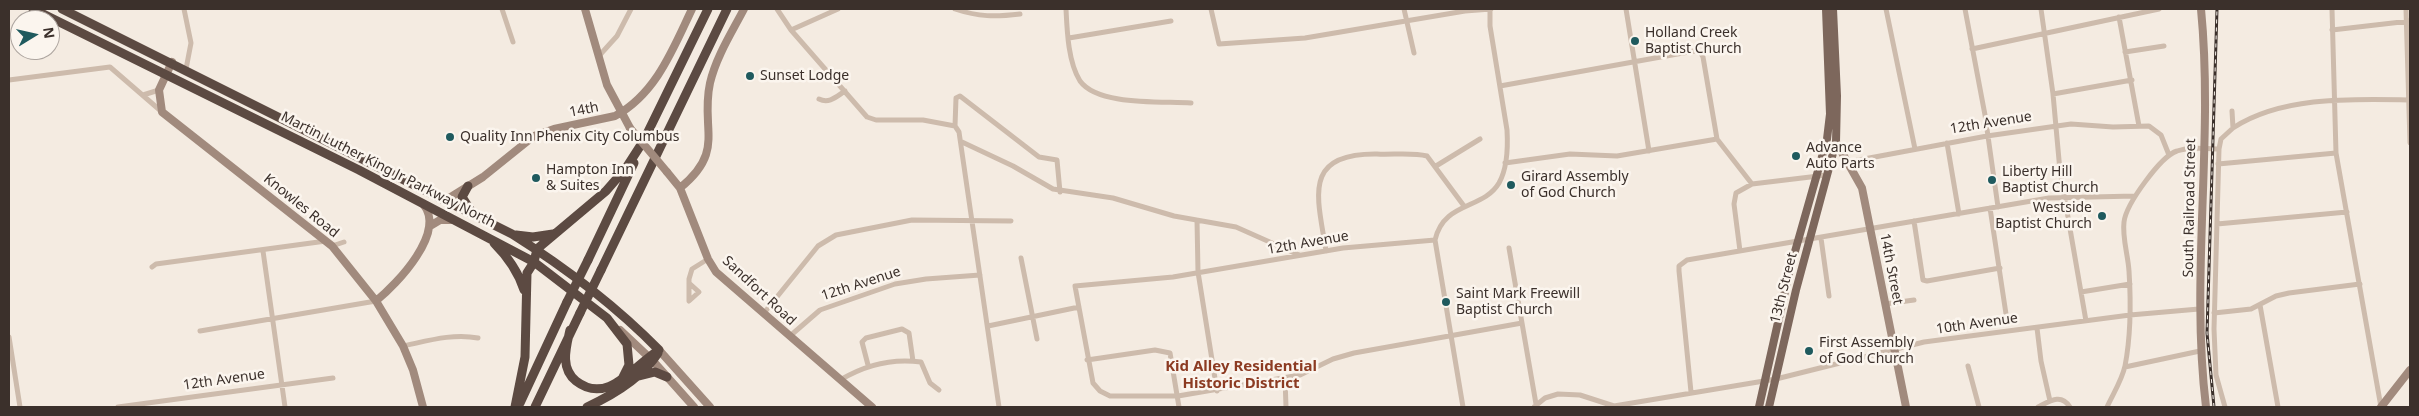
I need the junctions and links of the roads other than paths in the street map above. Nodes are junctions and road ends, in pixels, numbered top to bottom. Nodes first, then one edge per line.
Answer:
1 (33, 9) edge
2 (62, 9) edge
3 (184, 9) edge
4 (502, 9) edge
5 (585, 9) edge
6 (631, 9) edge
7 (692, 9) edge
8 (708, 9) edge
9 (727, 9) edge
10 (744, 9) edge
11 (777, 9) edge
12 (838, 9) edge
13 (955, 9) edge
14 (1066, 9) edge
15 (1211, 9) edge
16 (1404, 9) edge
17 (1490, 9) edge
18 (1626, 9) edge
19 (1826, 9) edge
20 (1833, 9) edge
21 (1886, 9) edge
22 (1965, 9) edge
23 (2040, 9) edge
24 (2159, 9) edge
25 (2201, 9) edge
26 (2332, 9) edge
27 (2406, 9) edge
28 (1018, 12) edge
29 (2119, 17) junction
30 (1171, 21) dead end
31 (1407, 21) junction
32 (2408, 22) edge
33 (791, 30) junction
34 (2332, 30) junction
35 (2046, 33) junction
36 (1069, 38) junction
37 (513, 42) dead end
38 (2164, 46) dead end
39 (1972, 49) junction
40 (2125, 52) junction
41 (1414, 53) dead end
42 (598, 56) junction
43 (172, 62) junction
44 (1633, 63) junction
45 (186, 69) junction
46 (166, 74) junction
47 (9, 80) edge
48 (2132, 80) junction
49 (1500, 86) junction
50 (159, 90) junction
51 (845, 91) junction
52 (2054, 94) junction
53 (142, 95) junction
54 (819, 99) dead end
55 (2333, 100) junction
56 (2408, 100) junction
57 (1191, 103) dead end
58 (2232, 111) dead end
59 (162, 112) junction
60 (621, 113) junction
61 (1829, 123) junction
62 (2057, 125) junction
63 (954, 126) junction
64 (2139, 126) junction
65 (2233, 128) junction
66 (2410, 132) edge
67 (1987, 136) junction
68 (646, 137) junction
69 (1480, 139) dead end
70 (1717, 139) junction
71 (962, 142) junction
72 (1836, 142) junction
73 (1946, 143) junction
74 (2410, 143) edge
75 (2204, 147) junction
76 (1915, 149) junction
77 (2219, 149) junction
78 (1649, 151) junction
79 (2336, 153) junction
80 (2170, 154) junction
81 (1848, 162) junction
82 (1505, 163) junction
83 (2218, 164) junction
84 (1436, 166) junction
85 (1827, 175) junction
86 (1816, 176) junction
87 (1752, 184) junction
88 (468, 186) junction
89 (680, 188) junction
90 (1060, 192) junction
91 (2135, 196) junction
92 (2064, 197) junction
93 (446, 200) junction
94 (421, 202) junction
95 (1464, 206) junction
96 (1998, 207) junction
97 (1990, 208) junction
98 (2347, 212) junction
99 (472, 213) junction
100 (1959, 214) junction
101 (456, 220) junction
102 (1197, 220) junction
103 (972, 221) junction
104 (1011, 221) dead end
105 (1914, 221) junction
106 (2217, 224) junction
107 (430, 226) junction
108 (1870, 228) junction
109 (512, 234) junction
110 (553, 234) junction
111 (489, 237) junction
112 (1820, 238) junction
113 (1435, 240) junction
114 (1809, 240) junction
115 (1798, 241) junction
116 (344, 242) dead end
117 (329, 244) junction
118 (1509, 248) dead end
119 (537, 249) junction
120 (263, 251) junction
121 (1326, 251) junction
122 (1740, 251) junction
123 (1300, 256) junction
124 (1021, 258) dead end
125 (708, 259) junction
126 (534, 262) junction
127 (152, 267) dead end
128 (2000, 268) junction
129 (1198, 272) junction
130 (980, 275) junction
131 (689, 283) dead end
132 (2130, 284) junction
133 (2360, 284) junction
134 (2082, 292) junction
135 (526, 296) junction
136 (1829, 296) dead end
137 (1914, 300) dead end
138 (376, 301) junction
139 (1885, 304) junction
140 (2260, 305) junction
141 (1079, 307) junction
142 (2199, 310) junction
143 (764, 313) junction
144 (2214, 313) junction
145 (2006, 314) dead end
146 (2130, 315) junction
147 (272, 317) junction
148 (607, 318) junction
149 (1034, 318) junction
150 (2086, 321) junction
151 (1522, 323) junction
152 (988, 326) junction
153 (2037, 328) junction
154 (570, 330) junction
155 (200, 331) dead end
156 (1451, 334) junction
157 (790, 336) junction
158 (9, 337) edge
159 (478, 338) dead end
160 (1037, 338) dead end
161 (402, 346) junction
162 (1894, 349) junction
163 (659, 350) junction
164 (2200, 351) junction
165 (651, 359) junction
166 (1088, 360) junction
167 (913, 361) junction
168 (868, 365) junction
169 (1968, 366) dead end
170 (2125, 367) junction
171 (2410, 370) edge
172 (667, 377) junction
173 (333, 378) dead end
174 (634, 378) junction
175 (1285, 378) junction
176 (1776, 379) junction
177 (621, 380) junction
178 (840, 380) junction
179 (1765, 381) junction
180 (282, 384) junction
181 (939, 390) dead end
182 (1217, 391) junction
183 (1691, 392) junction
184 (1178, 396) junction
185 (2050, 400) junction
186 (1535, 406) edge
187 (20, 407) edge
188 (119, 407) edge
189 (285, 407) edge
190 (423, 407) edge
191 (516, 407) edge
192 (535, 407) edge
193 (586, 407) edge
194 (694, 407) edge
195 (710, 407) edge
196 (872, 407) edge
197 (999, 407) edge
198 (1179, 407) edge
199 (1286, 407) edge
200 (1463, 407) edge
201 (1614, 407) edge
202 (1759, 407) edge
203 (1769, 407) edge
204 (1906, 407) edge
205 (1979, 407) edge
206 (2038, 407) edge
207 (2070, 407) edge
208 (2107, 407) edge
209 (2206, 407) edge
210 (2225, 407) edge
211 (2278, 407) edge
212 (2381, 407) edge

1 - 46 highway, Martin Luther King Jr Parkway North
2 - 43 highway, Martin Luther King Jr Parkway North
3 - 45 street
4 - 37 street
5 - 42 street, Sandfort Road
6 - 42 street
7 - 60 street, 14th
8 - 68 highway
9 - 154 highway, bridge
10 - 89 street
11 - 33 street
12 - 33 street
13 - 28 street
14 - 36 street
15 - 31 street
16 - 31 street
17 - 31 street
17 - 49 street
18 - 44 street
19 - 61 main road, 14th Street
20 - 72 main road
21 - 76 street
22 - 39 street
23 - 35 street
24 - 29 street
25 - 75 street, South Railroad Street
26 - 34 street
27 - 32 street
29 - 35 street
29 - 40 street
30 - 36 street
31 - 41 street
32 - 34 street
32 - 56 street
33 - 51 street
34 - 55 street
35 - 39 street
35 - 52 street
36 - 57 street
38 - 40 street
39 - 67 street
40 - 48 street
42 - 60 street, Sandfort Road
43 - 45 highway, Martin Luther King Jr Parkway North
43 - 46 street
44 - 49 street
44 - 70 street
44 - 78 street
45 - 93 highway, Martin Luther King Jr Parkway North
46 - 50 street
46 - 94 highway, Martin Luther King Jr Parkway North
47 - 53 street, Knowles Road
48 - 52 street
48 - 64 street
49 - 82 street
50 - 53 street
50 - 59 street
51 - 54 street
51 - 63 street
52 - 62 street
53 - 59 street, Knowles Road
55 - 56 street
55 - 65 street
55 - 79 street
56 - 66 street
58 - 65 street
59 - 117 street, Knowles Road
60 - 88 street, 14th
60 - 89 street, Sandfort Road, bridge
61 - 72 street, 14th Street
61 - 86 main road
62 - 64 street, 12th Avenue
62 - 67 street, 12th Avenue
62 - 92 street
63 - 71 street
63 - 90 street
64 - 80 street
65 - 77 street
66 - 74 street
67 - 73 street, 12th Avenue
67 - 96 street
68 - 110 highway
68 - 191 highway, bridge
69 - 84 street
70 - 78 street
70 - 87 street
71 - 90 street
71 - 103 street
72 - 81 street, 14th Street
72 - 85 main road
73 - 76 street, 12th Avenue
73 - 100 street
75 - 77 street
75 - 80 street
75 - 142 street, South Railroad Street
76 - 81 street, 12th Avenue
77 - 83 street
78 - 82 street
79 - 83 street
79 - 98 street
80 - 91 street
81 - 108 street, 14th Street
82 - 95 street
83 - 106 street
84 - 95 street
84 - 121 street
85 - 86 street
85 - 114 main road, 13th Street
86 - 87 street
86 - 115 main road, 13th Street
87 - 122 street
88 - 93 street, 14th
88 - 99 highway
89 - 125 street, Sandfort Road
90 - 102 street
91 - 92 street
91 - 132 street
92 - 96 street
92 - 134 street
93 - 94 highway
93 - 99 highway, Martin Luther King Jr Parkway North
94 - 101 highway, Martin Luther King Jr Parkway North
94 - 107 street
95 - 113 street
96 - 97 street
97 - 100 street
97 - 128 street
98 - 106 street
98 - 133 street
99 - 109 highway, Martin Luther King Jr Parkway North
100 - 105 street
101 - 107 street
101 - 111 highway, Martin Luther King Jr Parkway North
102 - 123 street
102 - 129 street
103 - 104 street
103 - 130 street
103 - 143 street
105 - 108 street
105 - 128 street
106 - 144 street
107 - 138 street
108 - 112 street
108 - 139 street, 14th Street
109 - 110 highway
109 - 119 highway, Martin Luther King Jr Parkway North
110 - 119 highway
111 - 126 highway, Martin Luther King Jr Parkway North
111 - 135 highway
112 - 114 street
112 - 136 street
113 - 121 street, 12th Avenue
113 - 156 street
114 - 115 street
114 - 176 main road, 13th Street
115 - 122 street
115 - 179 main road, 13th Street
116 - 117 street
117 - 120 street
117 - 138 street, Knowles Road
118 - 151 street
119 - 126 highway
119 - 163 highway, Martin Luther King Jr Parkway North
120 - 127 street
120 - 147 street
121 - 123 street, 12th Avenue
122 - 183 street
123 - 129 street, 12th Avenue
124 - 149 street
125 - 131 street
125 - 143 street, Sandfort Road
126 - 135 highway
126 - 148 highway, Martin Luther King Jr Parkway North
128 - 145 street
129 - 141 street, 12th Avenue
129 - 182 street
130 - 152 street
130 - 157 street, 12th Avenue
132 - 134 street
132 - 146 street
133 - 140 street
133 - 212 street
134 - 150 street
135 - 191 highway
137 - 139 street
138 - 147 street
138 - 161 street, Knowles Road
139 - 162 street, 14th Street
140 - 144 street
140 - 211 street
141 - 149 street
141 - 166 street
142 - 146 street, 10th Avenue
142 - 164 street, South Railroad Street
143 - 157 street, Sandfort Road
144 - 210 street
146 - 150 street, 10th Avenue
146 - 170 street
147 - 155 street
147 - 180 street
148 - 165 street, Martin Luther King Jr Parkway North
148 - 177 highway
149 - 152 street
149 - 160 street
150 - 153 street, 10th Avenue
151 - 156 street
151 - 186 street
152 - 197 street
153 - 162 street, 10th Avenue
153 - 185 street
154 - 177 highway
154 - 192 highway
156 - 175 street
156 - 200 street
157 - 178 street, Sandfort Road
158 - 187 street
159 - 161 street
161 - 190 street, Knowles Road
162 - 176 street, 10th Avenue
162 - 204 street, 14th Street
163 - 165 highway
163 - 195 street, Martin Luther King Jr Parkway North
164 - 170 street
164 - 209 street, South Railroad Street
165 - 172 street, Martin Luther King Jr Parkway North
165 - 174 highway
165 - 177 highway
166 - 184 street
166 - 184 street
167 - 168 street
167 - 168 street
167 - 181 street
168 - 178 street
169 - 205 street
170 - 208 street
171 - 212 street
172 - 174 highway
172 - 194 street, Martin Luther King Jr Parkway North
173 - 180 street, 12th Avenue
174 - 193 highway
175 - 182 street
175 - 199 street
176 - 179 street, 10th Avenue
176 - 203 main road, 13th Street
178 - 196 street, Sandfort Road
179 - 183 street, 10th Avenue
179 - 202 main road, 13th Street
180 - 188 street, 12th Avenue
180 - 189 street
182 - 184 street
183 - 201 street, 10th Avenue
184 - 198 street
185 - 206 street
185 - 207 street
186 - 201 street

